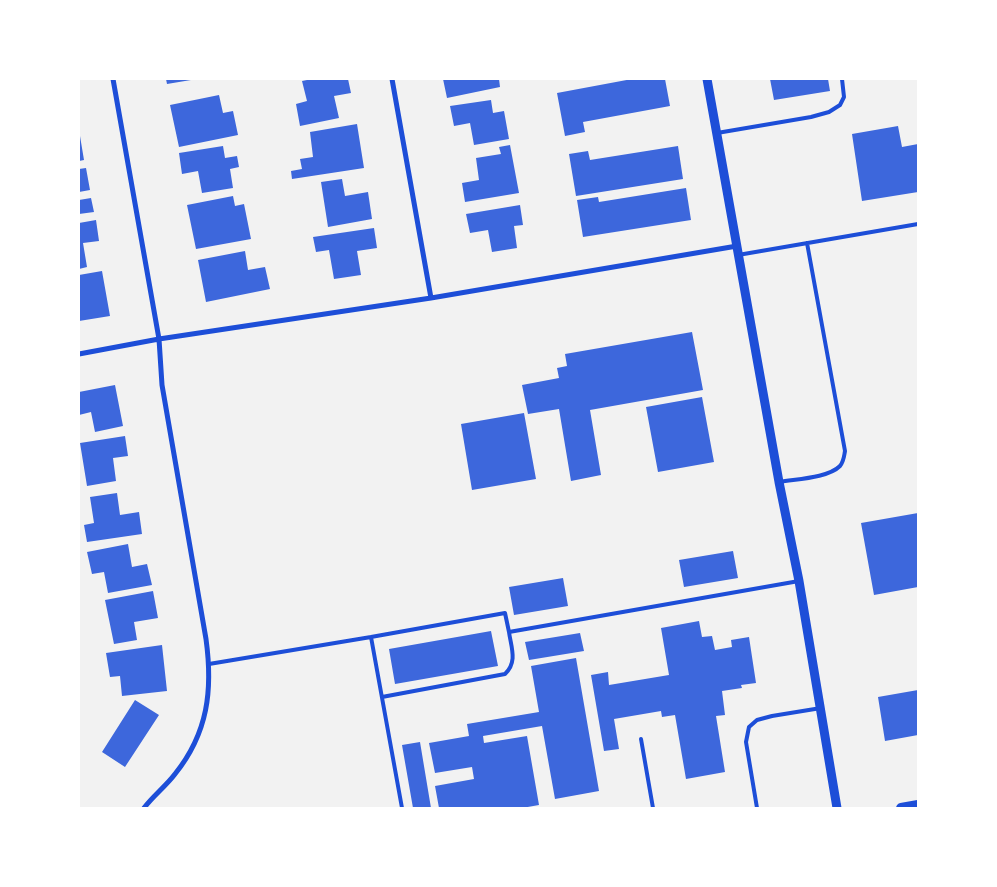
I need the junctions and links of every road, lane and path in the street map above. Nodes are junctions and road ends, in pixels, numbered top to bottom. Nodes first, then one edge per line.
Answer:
1 (113, 79) edge
2 (392, 79) edge
3 (707, 79) edge
4 (842, 79) edge
5 (717, 133) junction
6 (918, 224) edge
7 (807, 243) junction
8 (738, 251) junction
9 (432, 298) junction
10 (159, 339) junction
11 (79, 354) edge
12 (779, 482) junction
13 (799, 581) junction
14 (509, 632) junction
15 (371, 637) junction
16 (209, 664) junction
17 (382, 697) junction
18 (821, 708) junction
19 (641, 739) dead end
20 (918, 805) edge
21 (144, 808) edge
22 (402, 808) edge
23 (653, 808) edge
24 (757, 808) edge
25 (837, 808) edge
26 (901, 808) edge

1 - 10 street
2 - 9 street
3 - 5 street
4 - 5 lane
5 - 8 street
6 - 7 lane
7 - 8 lane
7 - 12 lane
8 - 9 street
8 - 12 street
9 - 10 street
10 - 11 street
10 - 16 street
12 - 13 street
13 - 14 lane
13 - 18 street
14 - 15 lane
14 - 17 lane
15 - 16 lane
15 - 17 lane
16 - 21 street
17 - 22 lane
18 - 24 lane
18 - 25 street
19 - 23 lane
20 - 26 main road

